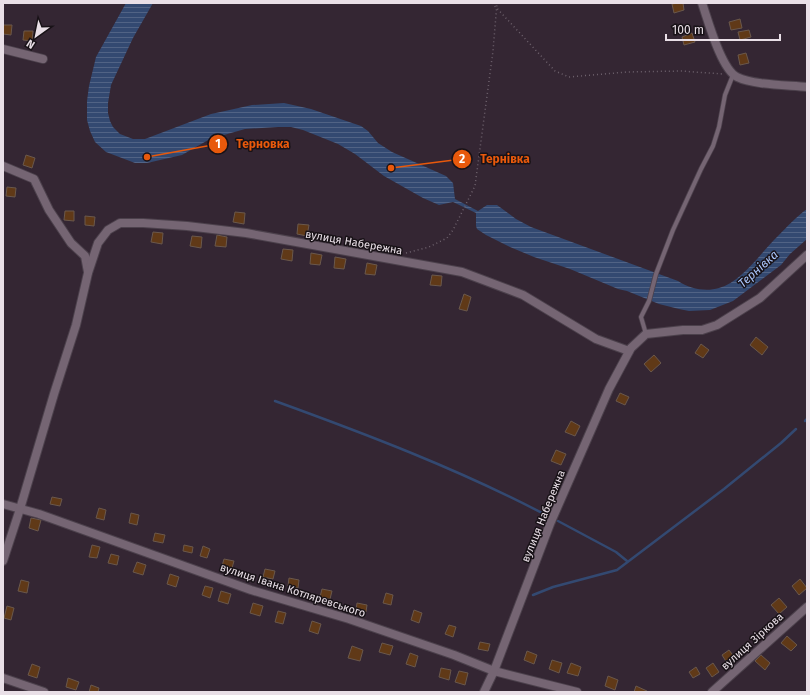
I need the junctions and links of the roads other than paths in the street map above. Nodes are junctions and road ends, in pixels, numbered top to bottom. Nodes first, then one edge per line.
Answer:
1 (702, 3) edge
2 (3, 49) edge
3 (43, 59) dead end
4 (733, 74) junction
5 (807, 87) edge
6 (3, 166) edge
7 (807, 255) edge
8 (88, 273) junction
9 (646, 334) junction
10 (629, 351) junction
11 (3, 504) edge
12 (20, 509) junction
13 (3, 561) edge
14 (807, 607) edge
15 (494, 671) junction
16 (3, 678) edge
17 (44, 692) edge
18 (484, 692) edge
19 (577, 692) edge
20 (712, 692) edge

1 - 4 street
2 - 3 street
4 - 5 street
4 - 9 lane
6 - 8 street
7 - 9 street
8 - 10 street, вулиця Набережна
8 - 12 street, вулиця Набережна
9 - 10 street, вулиця Набережна
10 - 15 street, вулиця Набережна
11 - 12 street, вулиця Івана Котляревського
12 - 13 street, вулиця Набережна
12 - 15 street, вулиця Івана Котляревського
14 - 20 street, вулиця Зіркова
15 - 18 street, вулиця Набережна
15 - 19 street, вулиця Івана Котляревського
16 - 17 street

